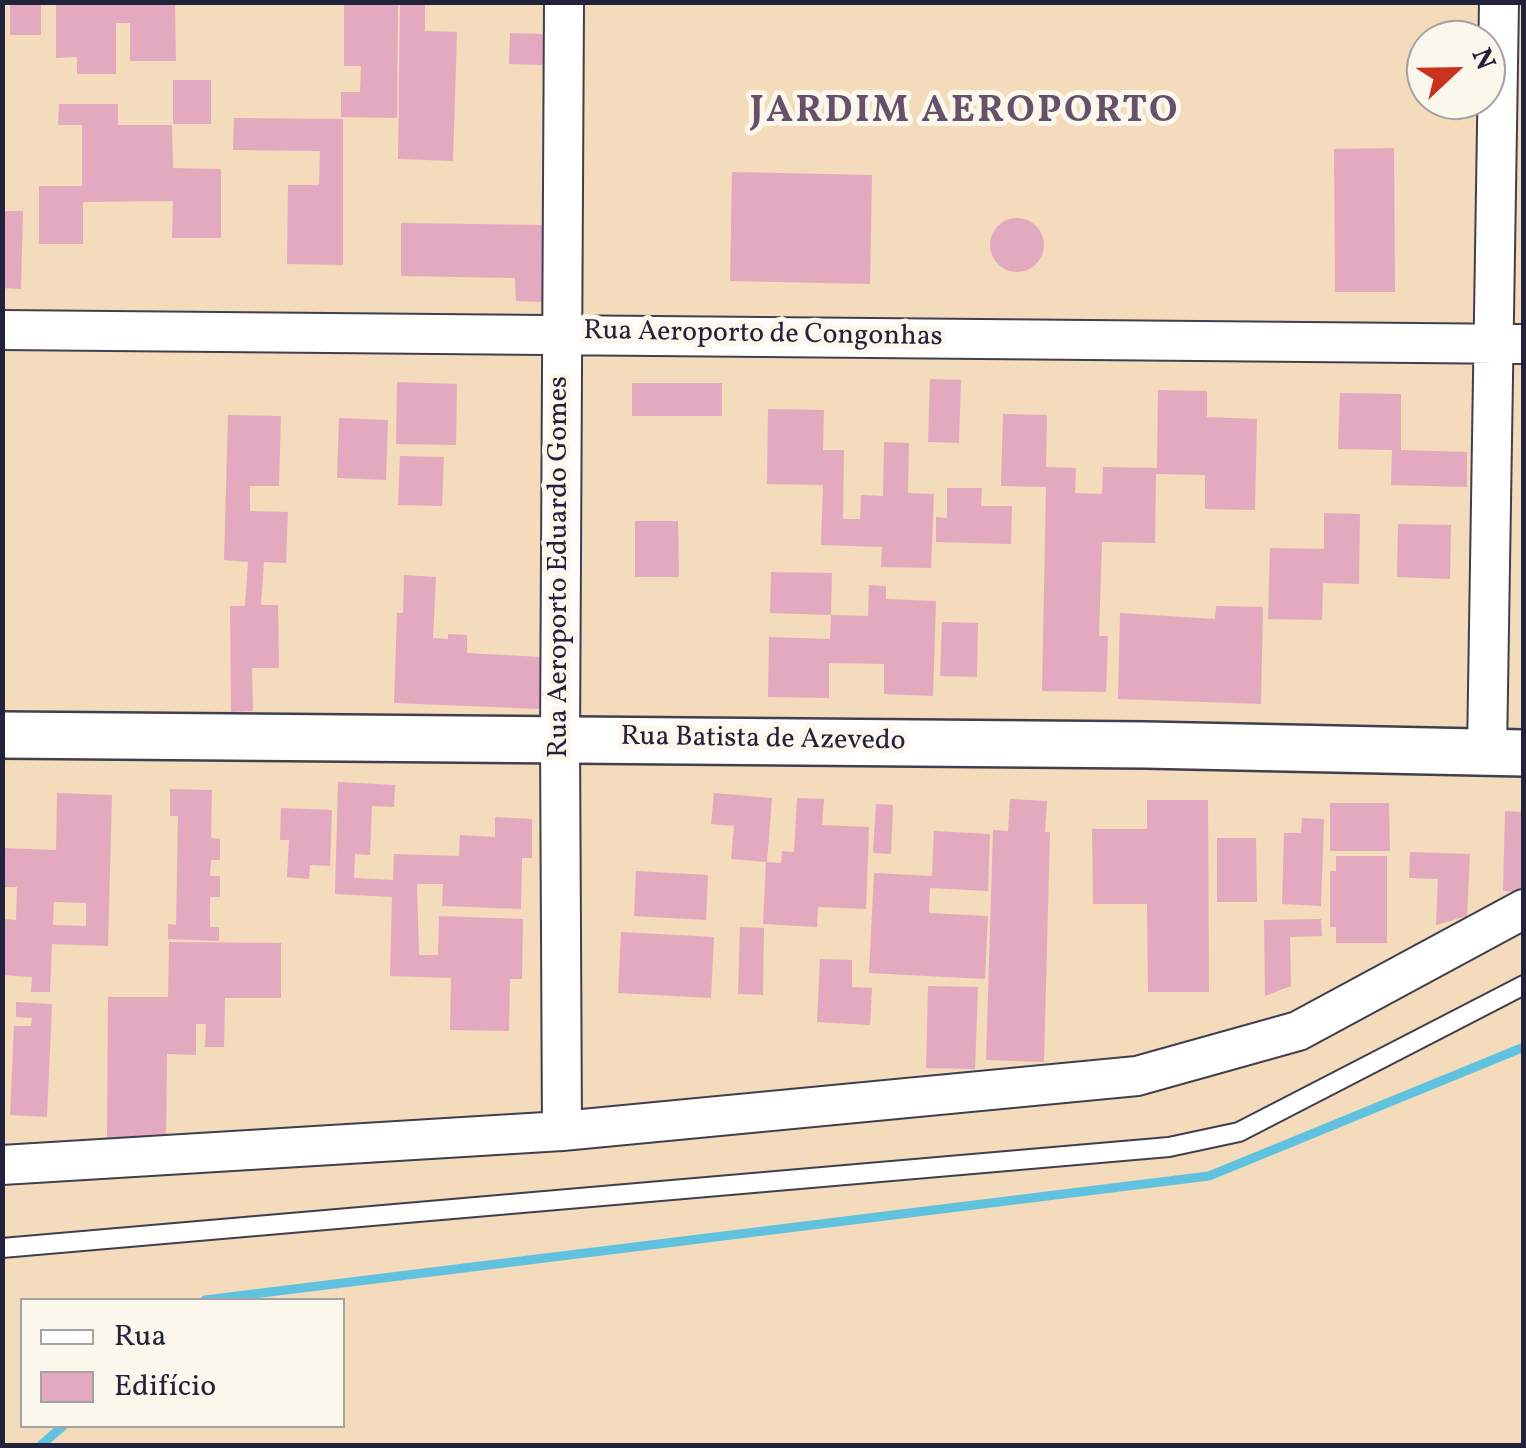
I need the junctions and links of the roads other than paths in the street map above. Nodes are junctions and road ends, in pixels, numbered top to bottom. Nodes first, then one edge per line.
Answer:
1 (564, 2) edge
2 (1499, 2) edge
3 (2, 330) edge
4 (562, 334) junction
5 (1508, 344) edge
6 (2, 735) edge
7 (560, 739) junction
8 (1505, 753) edge
9 (1524, 909) edge
10 (1524, 985) edge
11 (562, 1131) junction
12 (2, 1165) edge
13 (2, 1248) edge

1 - 4 street, Rua Aeroporto Eduardo Gomes
2 - 5 street
3 - 4 street, Rua Aeroporto de Congonhas
4 - 5 street, Rua Aeroporto de Congonhas
4 - 7 street, Rua Aeroporto Eduardo Gomes
5 - 8 street
6 - 7 street, Rua Batista de Azevedo
7 - 8 street, Rua Batista de Azevedo
7 - 11 street, Rua Aeroporto Eduardo Gomes
9 - 11 street
10 - 13 lane
11 - 12 street

